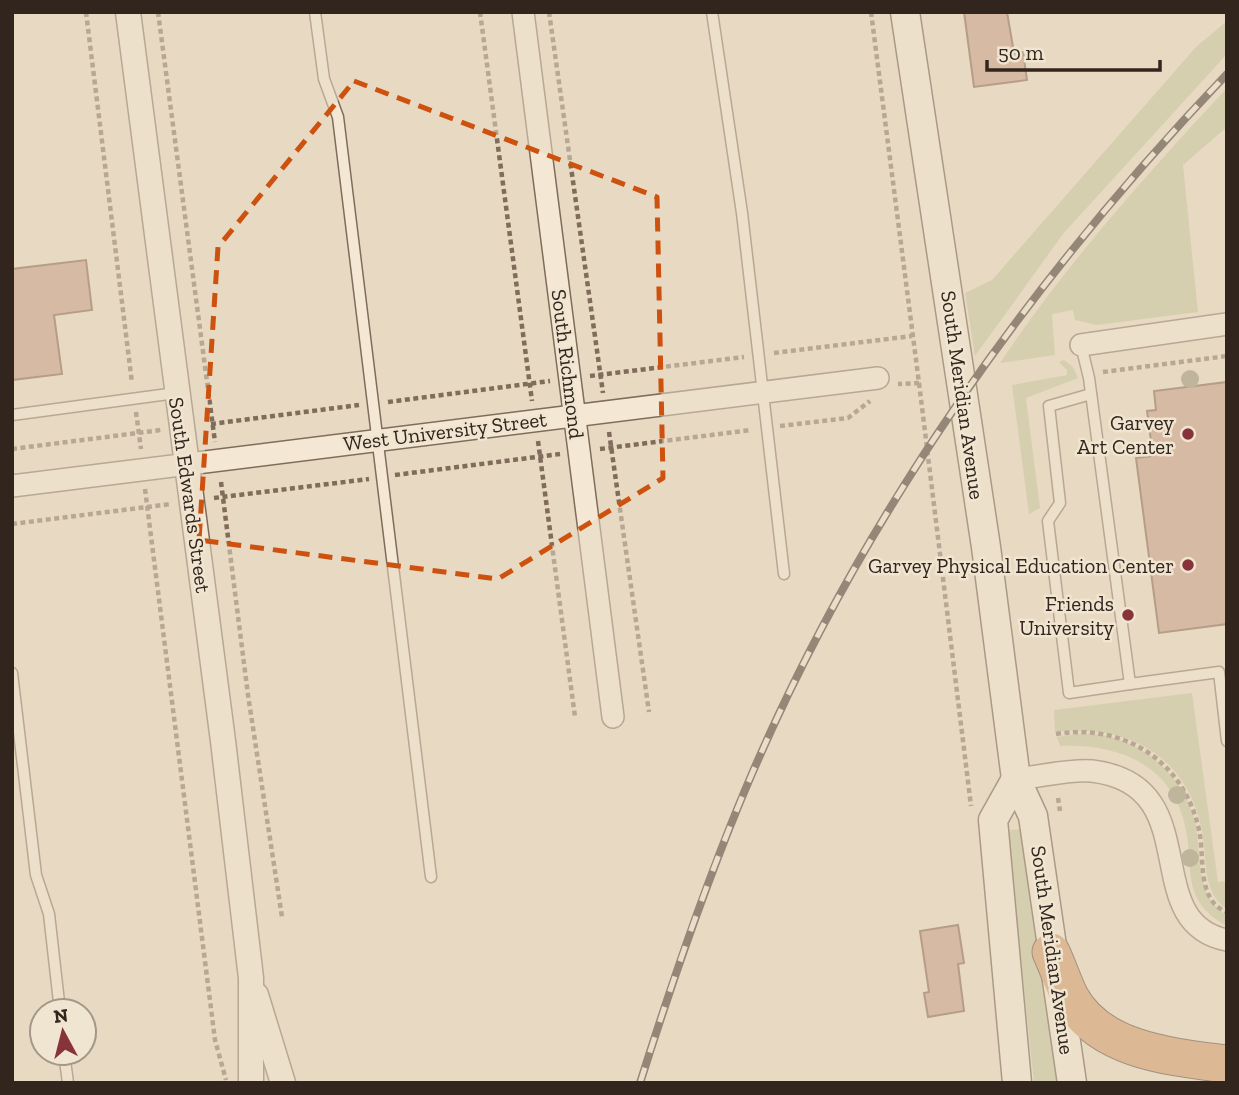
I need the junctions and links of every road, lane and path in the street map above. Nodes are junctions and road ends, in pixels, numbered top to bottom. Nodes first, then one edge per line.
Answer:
1 (86, 12) edge
2 (128, 12) edge
3 (315, 12) edge
4 (481, 12) edge
5 (523, 12) edge
6 (549, 12) edge
7 (712, 12) edge
8 (905, 12) edge
9 (1227, 324) edge
10 (912, 336) dead end
11 (1081, 345) joint
12 (757, 355) junction
13 (1227, 356) edge
14 (1103, 372) dead end
15 (601, 375) junction
16 (878, 378) dead end
17 (570, 379) junction
18 (919, 383) dead end
19 (530, 384) junction
20 (761, 392) junction
21 (176, 393) junction
22 (1091, 394) junction
23 (134, 399) junction
24 (373, 404) junction
25 (606, 411) junction
26 (575, 414) junction
27 (12, 415) edge
28 (535, 419) junction
29 (181, 428) junction
30 (139, 433) junction
31 (377, 439) junction
32 (12, 449) edge
33 (186, 464) junction
34 (143, 470) junction
35 (12, 486) edge
36 (784, 574) dead end
37 (1223, 672) edge
38 (12, 673) edge
39 (1130, 684) junction
40 (649, 712) dead end
41 (575, 717) dead end
42 (613, 717) dead end
43 (1227, 741) edge
44 (1016, 779) junction
45 (971, 808) dead end
46 (431, 877) dead end
47 (1227, 940) edge
48 (1051, 952) junction
49 (251, 978) junction
50 (58, 997) edge
51 (1227, 1063) edge
52 (1227, 1076) edge
53 (226, 1083) edge
54 (251, 1083) edge
55 (283, 1083) edge
56 (1017, 1083) edge
57 (1072, 1083) edge
58 (1195, 1083) edge

1 - 23 path
2 - 21 street, South Edwards Street
3 - 24 lane
4 - 19 path
5 - 17 street, South Richmond
6 - 15 path
7 - 12 lane
8 - 44 main road, South Meridian Avenue
9 - 11 street
10 - 12 path
11 - 22 lane
12 - 15 path
12 - 20 lane
13 - 14 path
15 - 17 path
15 - 25 path
16 - 20 street, West University Street
17 - 19 path
17 - 26 street, South Richmond
18 - 45 path
19 - 24 path
19 - 28 path
20 - 25 street, West University Street
20 - 36 lane
21 - 23 lane
21 - 29 street, South Edwards Street
22 - 39 lane
22 - 39 lane
23 - 27 lane
23 - 30 path
24 - 29 path
24 - 31 lane
25 - 26 street, West University Street
25 - 40 path
26 - 28 street, West University Street
26 - 42 street, South Richmond
28 - 31 street, West University Street
28 - 41 path
29 - 30 path
29 - 33 street, South Edwards Street
30 - 32 path
30 - 34 path
31 - 33 street, West University Street
31 - 46 lane
33 - 34 street, West University Street
33 - 49 street, South Edwards Street
34 - 35 street, West University Street
34 - 53 path
37 - 39 lane
37 - 43 lane
38 - 50 lane
44 - 47 street
44 - 48 main road, South Meridian Avenue
44 - 56 main road, South Meridian Avenue
48 - 51 highway
48 - 57 main road, South Meridian Avenue
49 - 54 street
49 - 55 street
52 - 58 highway

